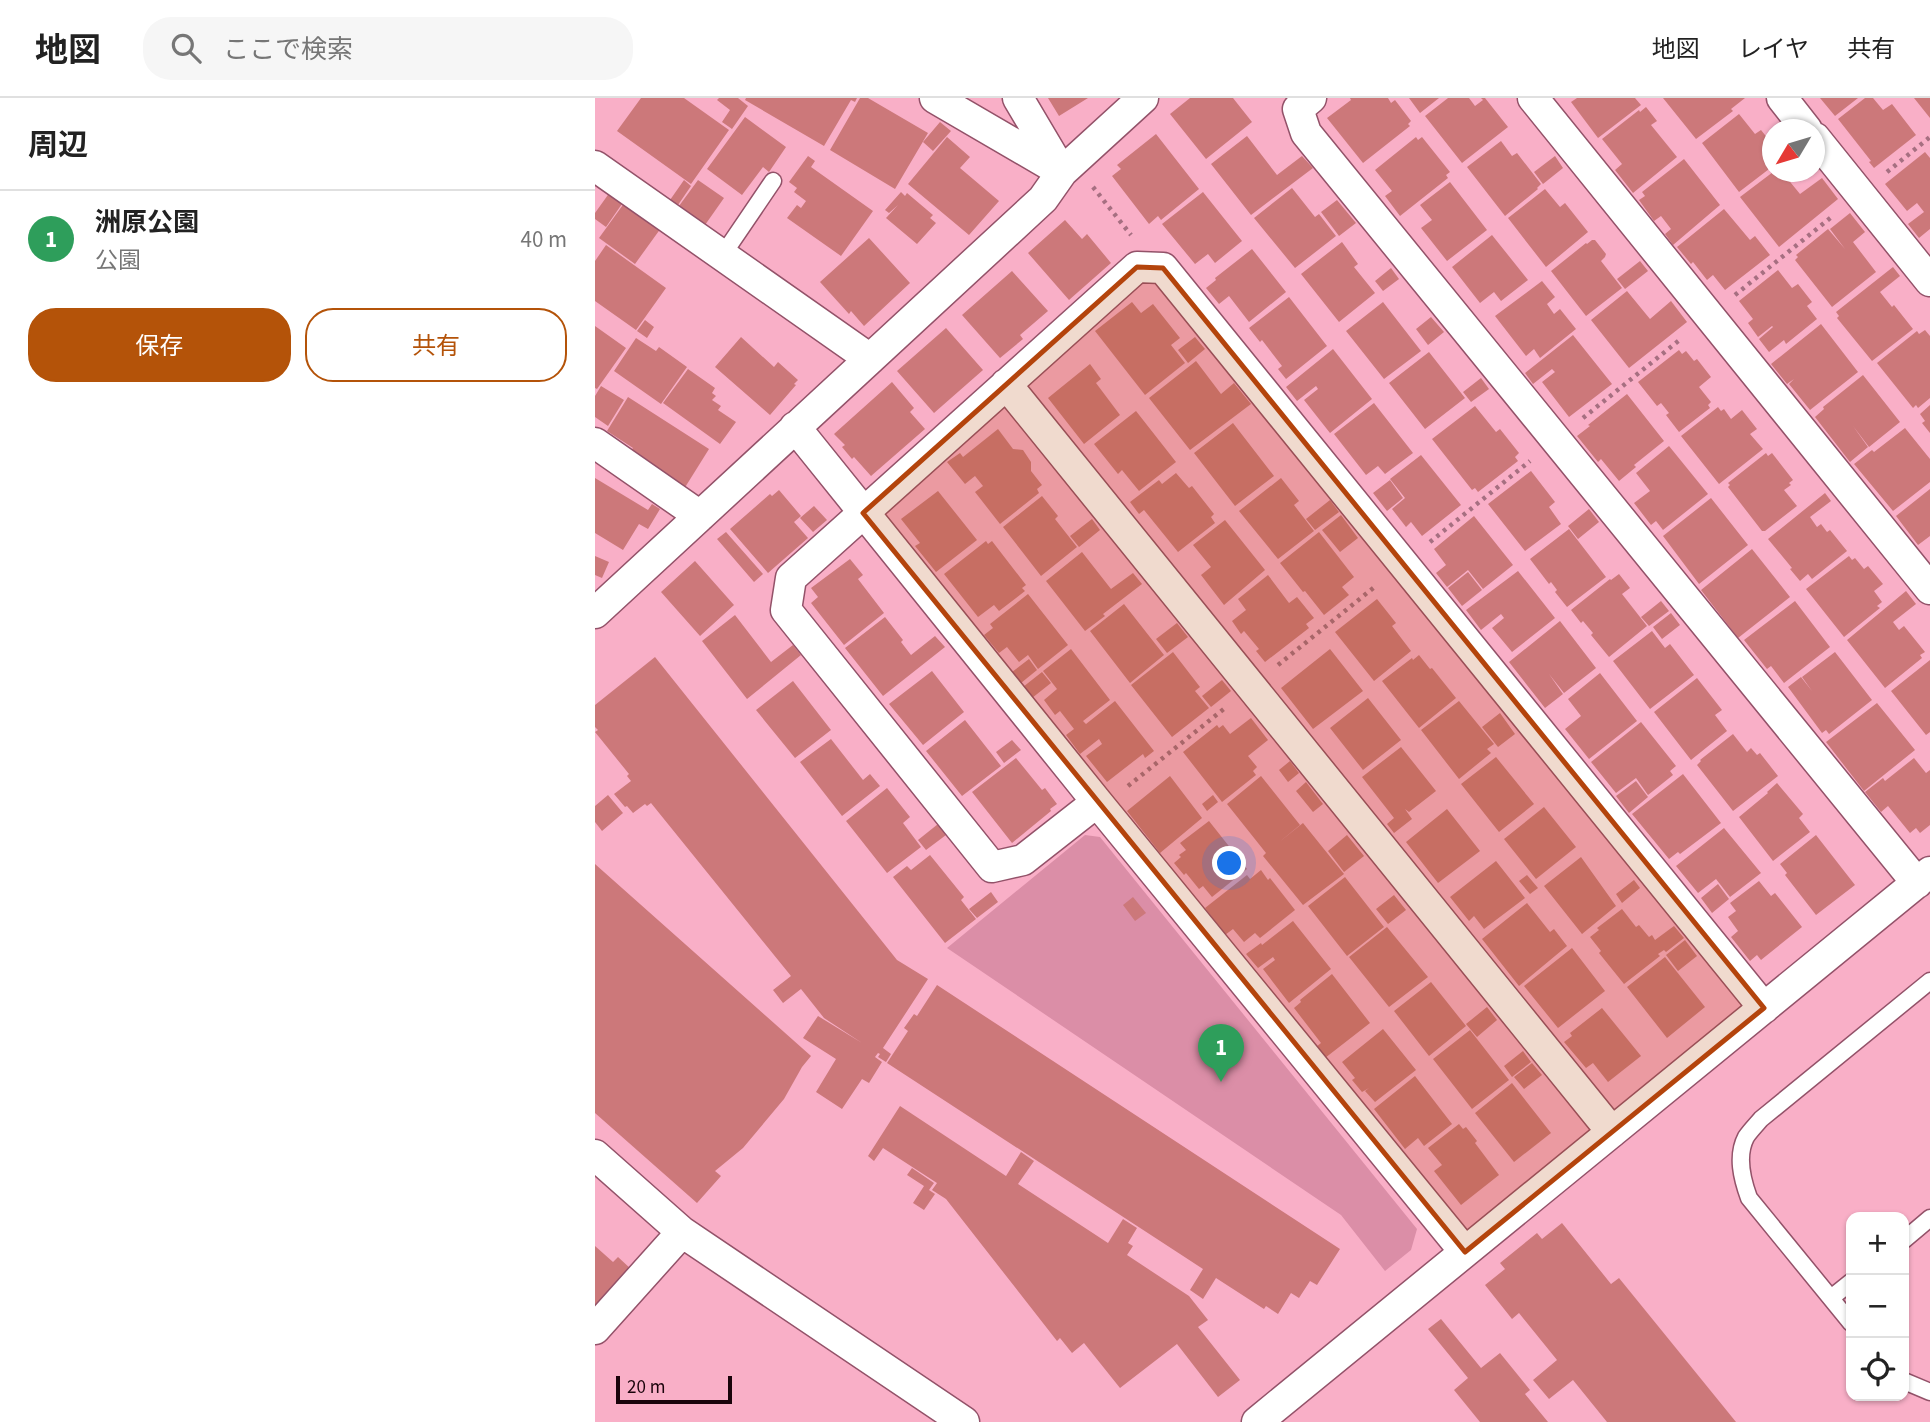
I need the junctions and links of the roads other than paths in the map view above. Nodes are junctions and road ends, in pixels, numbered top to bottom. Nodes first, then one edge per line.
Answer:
1 (935, 98) edge
2 (1018, 98) edge
3 (1143, 98) edge
4 (1311, 98) edge
5 (1533, 98) edge
6 (1782, 98) edge
7 (1798, 119) edge
8 (1825, 150) edge
9 (595, 166) edge
10 (1075, 176) junction
11 (773, 181) dead end
12 (722, 256) junction
13 (1930, 281) edge
14 (870, 359) junction
15 (1006, 384) junction
16 (796, 427) junction
17 (595, 443) edge
18 (863, 513) junction
19 (700, 516) junction
20 (1930, 589) edge
21 (595, 612) edge
22 (1100, 805) junction
23 (1923, 878) edge
24 (1930, 981) edge
25 (1764, 1008) junction
26 (1612, 1132) junction
27 (595, 1156) edge
28 (1930, 1219) edge
29 (682, 1232) junction
30 (1909, 1236) edge
31 (1465, 1252) junction
32 (1846, 1286) edge
33 (1831, 1298) junction
34 (1846, 1318) edge
35 (595, 1329) edge
36 (1909, 1383) edge
37 (1930, 1392) edge
38 (964, 1422) edge
39 (1257, 1422) edge

1 - 10 street
2 - 10 street
3 - 10 street
4 - 23 street
5 - 20 street
6 - 7 street
8 - 13 street
9 - 12 street
10 - 14 street
11 - 12 lane
12 - 14 street
14 - 16 street
15 - 18 street
15 - 25 street
15 - 26 street
16 - 18 street
16 - 19 street
17 - 19 street
18 - 22 street
18 - 22 street
19 - 21 street
22 - 31 street
23 - 25 street
24 - 33 lane
25 - 26 street
26 - 31 street
27 - 29 street
28 - 30 lane
29 - 35 street
29 - 38 street
31 - 39 street
32 - 33 lane
33 - 34 lane
36 - 37 lane

